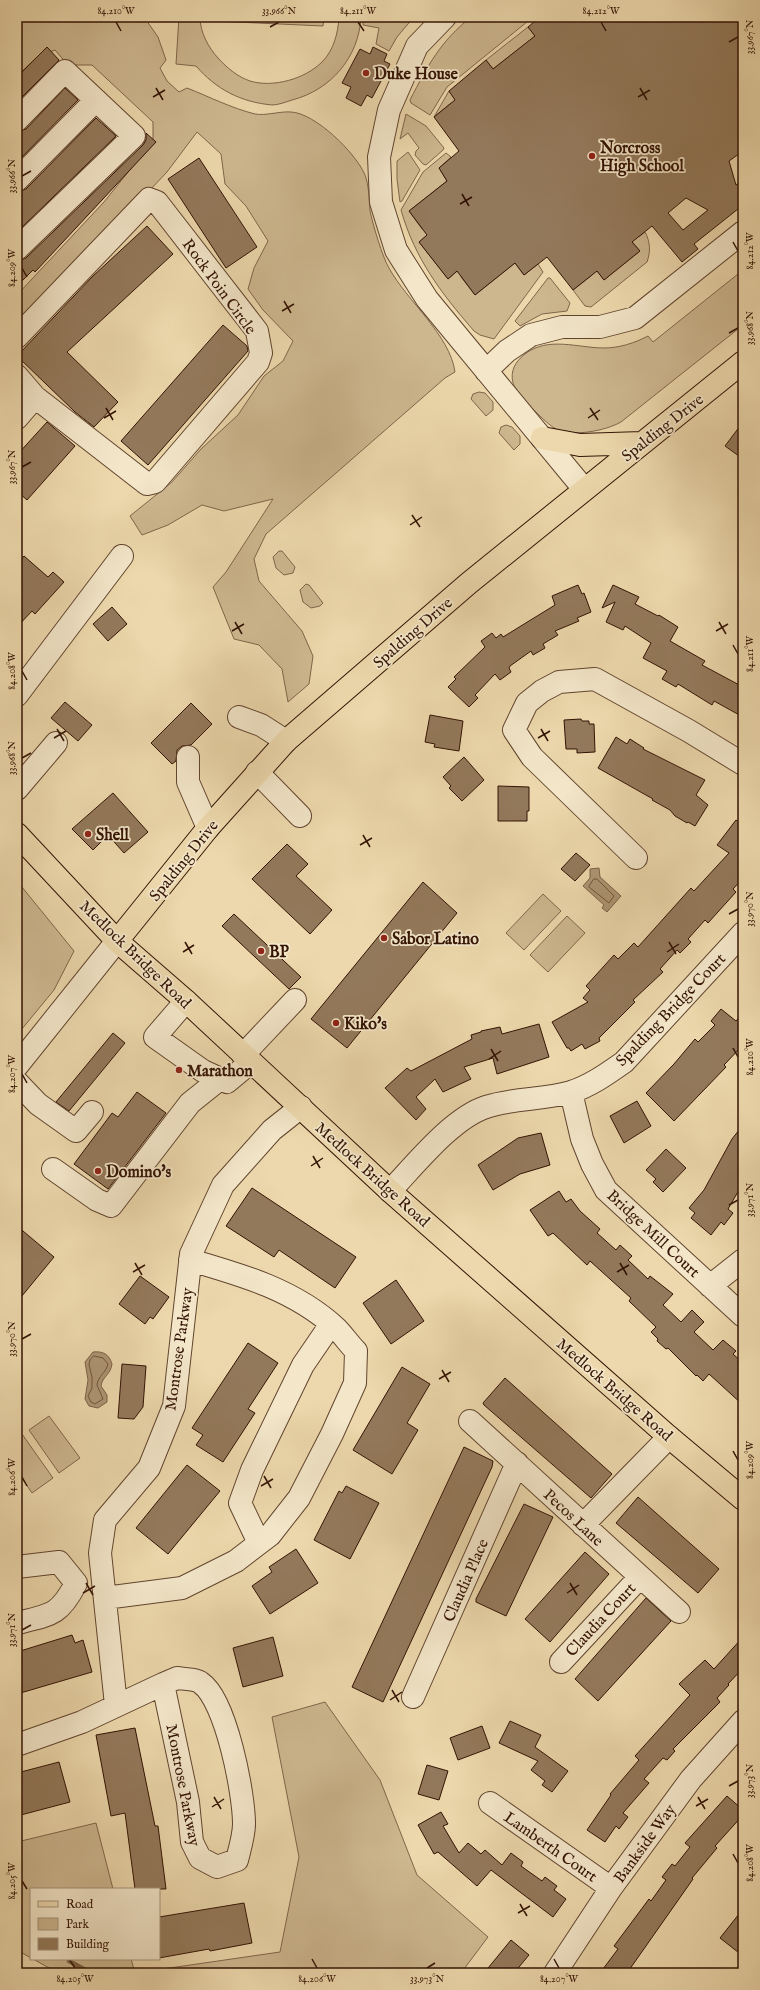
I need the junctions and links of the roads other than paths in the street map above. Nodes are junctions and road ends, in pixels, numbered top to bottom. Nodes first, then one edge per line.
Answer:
1 (445, 17) edge
2 (96, 100) junction
3 (17, 120) edge
4 (17, 180) edge
5 (743, 232) edge
6 (17, 249) edge
7 (17, 337) edge
8 (743, 362) edge
9 (486, 371) junction
10 (17, 376) edge
11 (35, 397) junction
12 (17, 418) edge
13 (542, 438) junction
14 (642, 443) junction
15 (584, 489) junction
16 (122, 556) dead end
17 (17, 695) edge
18 (238, 717) dead end
19 (286, 741) junction
20 (56, 743) dead end
21 (188, 757) dead end
22 (743, 764) edge
23 (257, 772) junction
24 (17, 789) edge
25 (300, 816) dead end
26 (208, 828) junction
27 (17, 834) edge
28 (636, 858) dead end
29 (743, 933) edge
30 (117, 941) junction
31 (295, 1000) dead end
32 (186, 1001) junction
33 (247, 1058) junction
34 (17, 1066) edge
35 (220, 1079) junction
36 (17, 1082) edge
37 (571, 1092) junction
38 (301, 1107) junction
39 (92, 1112) dead end
40 (53, 1169) dead end
41 (390, 1191) junction
42 (190, 1260) junction
43 (743, 1260) edge
44 (710, 1286) junction
45 (743, 1316) edge
46 (331, 1324) junction
47 (470, 1421) dead end
48 (669, 1437) junction
49 (517, 1463) junction
50 (743, 1499) edge
51 (583, 1525) junction
52 (260, 1543) junction
53 (17, 1567) edge
54 (103, 1574) junction
55 (640, 1577) junction
56 (76, 1583) junction
57 (105, 1598) junction
58 (678, 1612) dead end
59 (17, 1623) edge
60 (561, 1662) dead end
61 (163, 1684) junction
62 (413, 1697) dead end
63 (116, 1706) junction
64 (743, 1721) edge
65 (17, 1745) edge
66 (490, 1803) dead end
67 (611, 1888) junction
68 (554, 1973) edge

1 - 9 street
2 - 3 street
2 - 4 street
2 - 6 street
5 - 9 street
7 - 11 street, Rock Poin Circle
8 - 14 main road, Spalding Drive
9 - 13 street
10 - 11 street, Rock Poin Circle
11 - 12 street
13 - 14 main road
13 - 15 street
14 - 15 main road, Spalding Drive
15 - 19 main road, Spalding Drive
16 - 17 street
18 - 19 street
19 - 23 main road, Spalding Drive
20 - 24 street
21 - 26 street
22 - 28 street
23 - 25 street
23 - 26 main road, Spalding Drive
26 - 30 main road, Spalding Drive
27 - 30 main road, Medlock Bridge Road
29 - 37 street, Spalding Bridge Court
30 - 32 main road, Medlock Bridge Road
30 - 34 street
31 - 33 street
32 - 33 main road, Medlock Bridge Road
32 - 35 street
33 - 35 street
33 - 38 main road, Medlock Bridge Road
35 - 40 street
36 - 39 street
37 - 41 street, Spalding Bridge Court
37 - 44 street, Bridge Mill Court
38 - 41 main road, Medlock Bridge Road
38 - 42 street, Montrose Parkway
41 - 48 main road, Medlock Bridge Road
42 - 46 street
42 - 54 street, Montrose Parkway
43 - 44 street
44 - 45 street, Bridge Mill Court
46 - 52 street
46 - 52 street
47 - 49 street, Pecos Lane
48 - 50 main road, Medlock Bridge Road
48 - 51 street
49 - 51 street, Pecos Lane
49 - 62 street, Claudia Place
51 - 55 street, Pecos Lane
52 - 57 street
53 - 56 street
54 - 56 street
54 - 57 street, Montrose Parkway
55 - 58 street, Pecos Lane
55 - 60 street, Claudia Court
56 - 59 street
57 - 63 street, Montrose Parkway
61 - 61 street, Montrose Parkway
61 - 63 street, Montrose Parkway
63 - 65 street, Montrose Parkway
64 - 67 street, Bankside Way
66 - 67 street, Lamberth Court
67 - 68 street, Bankside Way

